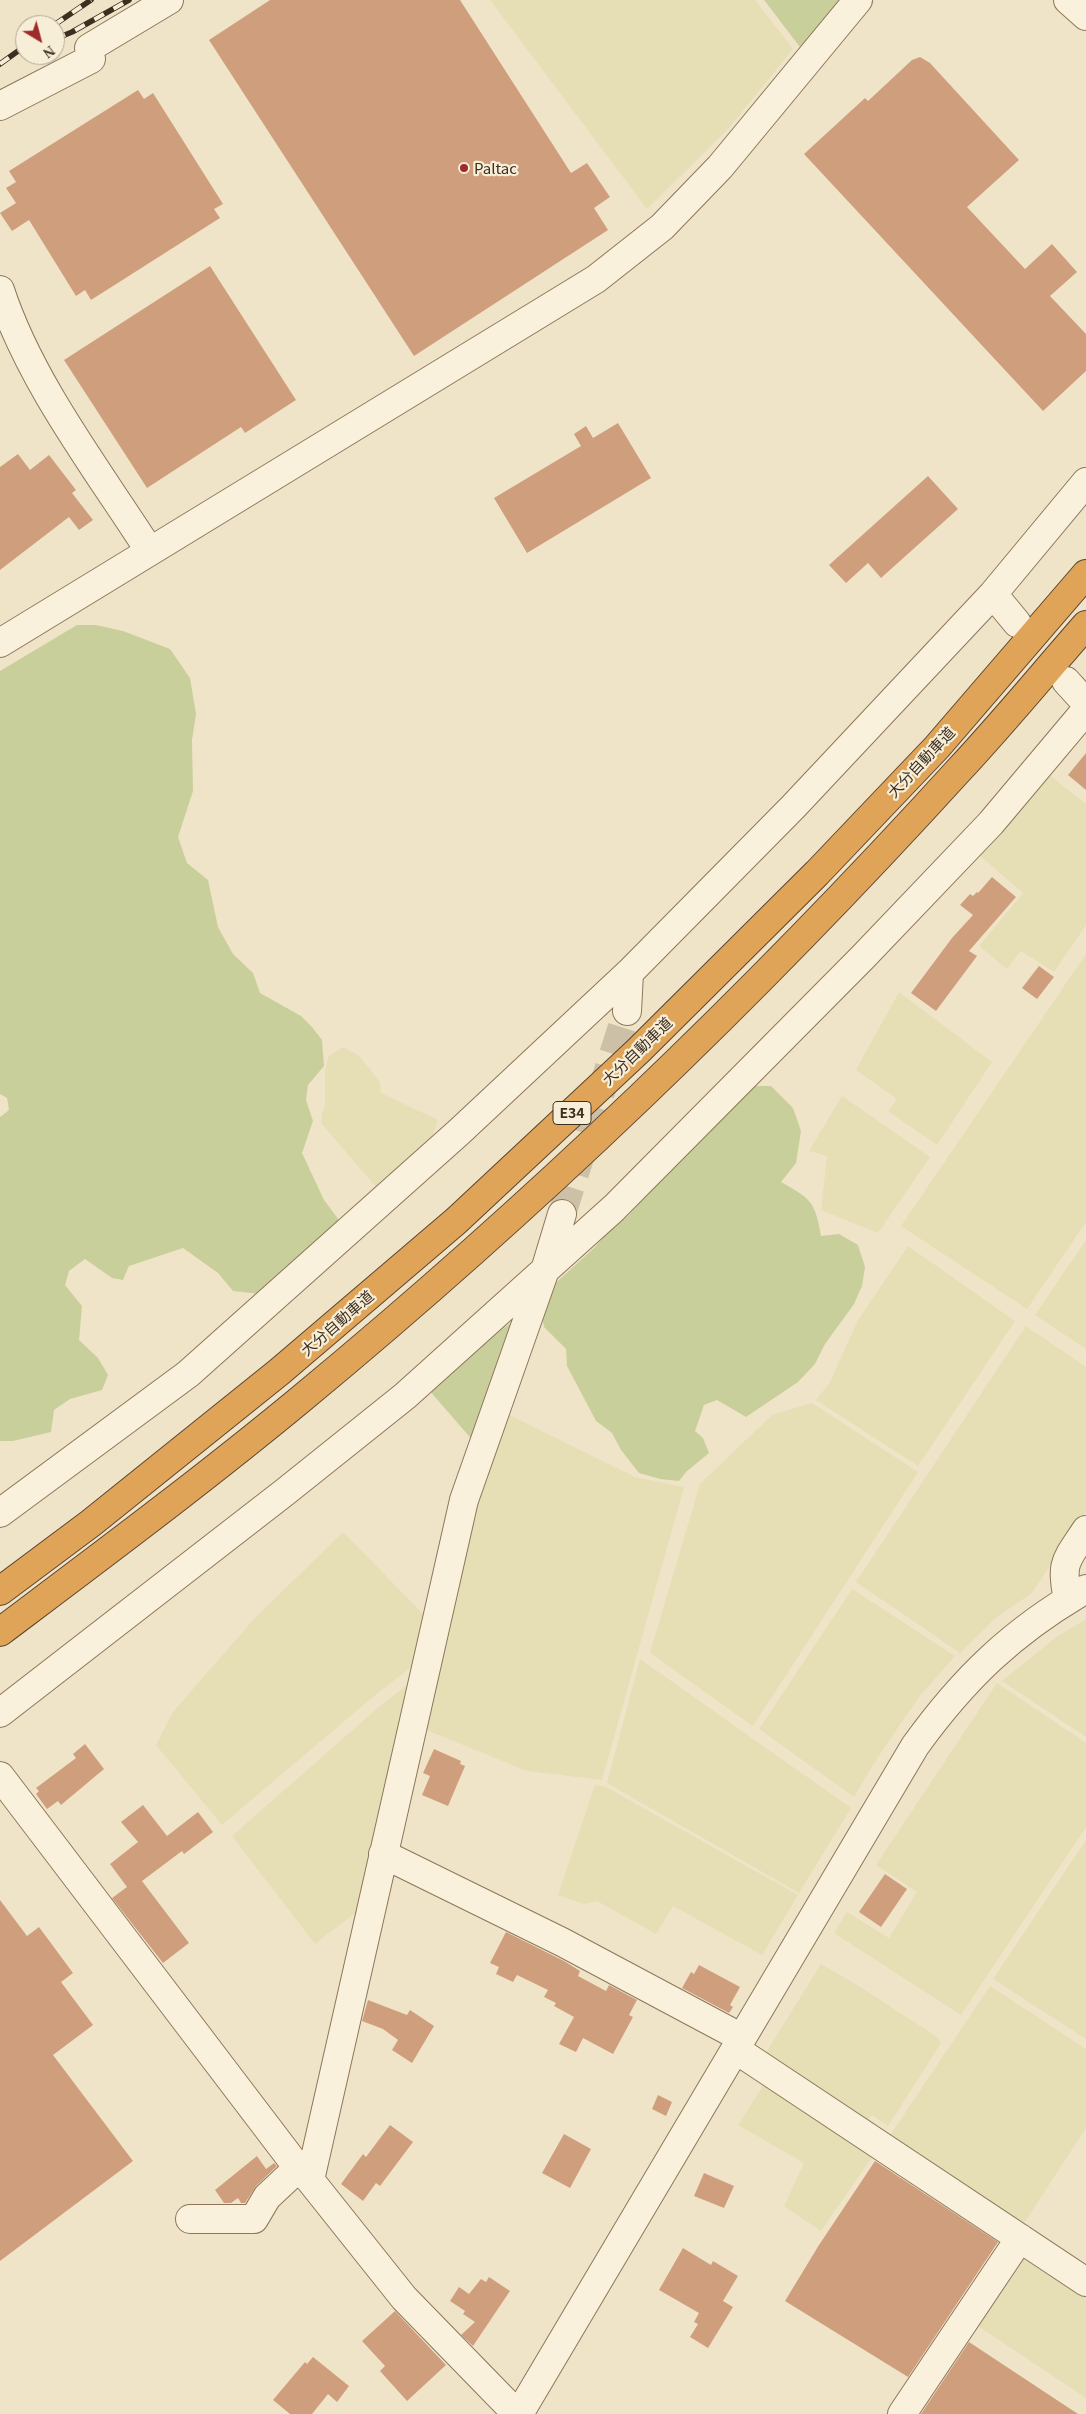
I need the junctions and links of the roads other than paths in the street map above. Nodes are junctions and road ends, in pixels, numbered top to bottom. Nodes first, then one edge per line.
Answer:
1 (169, 0) edge
2 (858, 0) edge
3 (1068, 0) edge
4 (1086, 16) edge
5 (0, 106) edge
6 (0, 290) edge
7 (1086, 482) edge
8 (150, 550) junction
9 (1086, 574) edge
10 (993, 594) junction
11 (1017, 622) dead end
12 (1086, 625) edge
13 (0, 643) edge
14 (1066, 681) dead end
15 (1086, 704) edge
16 (1086, 710) edge
17 (629, 973) junction
18 (627, 1010) tunnel mouth
19 (562, 1214) tunnel mouth
20 (546, 1267) junction
21 (0, 1513) edge
22 (1086, 1530) edge
23 (0, 1591) edge
24 (1077, 1594) edge
25 (0, 1632) edge
26 (0, 1712) edge
27 (0, 1776) edge
28 (383, 1854) junction
29 (739, 2044) junction
30 (304, 2174) junction
31 (190, 2219) dead end
32 (1020, 2238) junction
33 (1086, 2282) edge
34 (518, 2414) edge
35 (902, 2414) edge

1 - 5 street
2 - 8 street
3 - 4 street
6 - 8 street
7 - 10 street
8 - 13 street
9 - 23 highway, 大分自動車道 / E34
10 - 11 street
10 - 17 street
12 - 25 highway, E34
14 - 15 street
16 - 20 street
17 - 18 street
17 - 21 street
19 - 20 street
20 - 26 street
20 - 28 street
22 - 24 street
24 - 29 street
27 - 30 street
28 - 29 street
28 - 30 street
29 - 32 street
29 - 34 street
30 - 31 street
30 - 34 street
32 - 33 street
32 - 35 street

